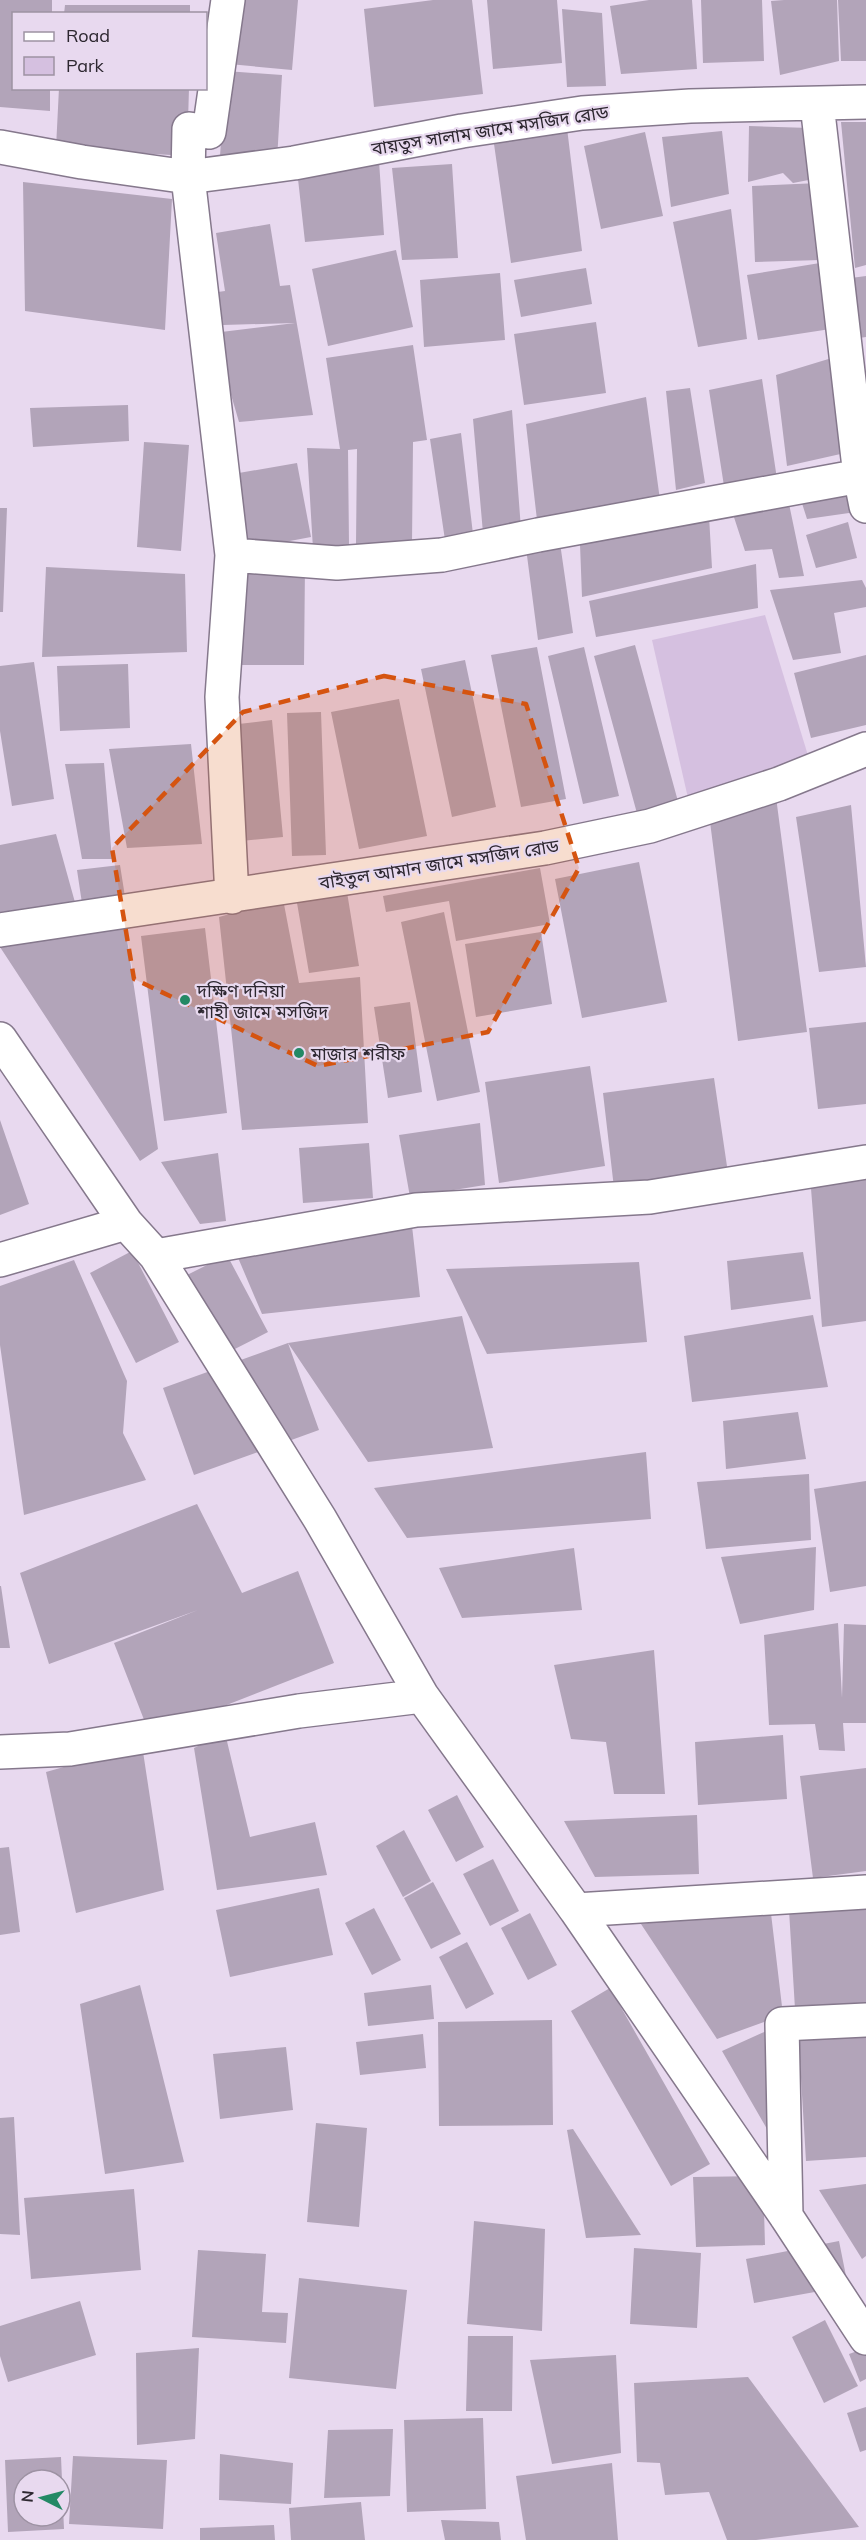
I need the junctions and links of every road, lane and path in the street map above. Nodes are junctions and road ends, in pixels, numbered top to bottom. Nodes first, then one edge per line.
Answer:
1 (228, 0) edge
2 (866, 102) edge
3 (817, 104) junction
4 (0, 147) edge
5 (188, 177) junction
6 (863, 491) edge
7 (232, 555) junction
8 (866, 749) edge
9 (232, 897) junction
10 (0, 930) edge
11 (0, 1039) edge
12 (866, 1162) edge
13 (126, 1223) junction
14 (156, 1257) junction
15 (0, 1260) edge
16 (422, 1696) junction
17 (0, 1752) edge
18 (866, 1892) edge
19 (576, 1910) junction
20 (866, 2020) edge
21 (786, 2216) junction
22 (866, 2338) edge

1 - 5 street
2 - 3 street, বায়তুস সালাম জামে মসজিদ রোড
3 - 5 street, বায়তুস সালাম জামে মসজিদ রোড
3 - 6 street
4 - 5 street, বায়তুস সালাম জামে মসজিদ রোড
5 - 7 street
6 - 7 street
7 - 9 street
8 - 9 street, বাইতুল আমান জামে মসজিদ রোড
9 - 10 street, বাইতুল আমান জামে মসজিদ রোড
11 - 13 street
12 - 14 street
13 - 14 street
13 - 15 street
14 - 16 street
16 - 17 street
16 - 19 street
18 - 19 street
19 - 21 street
20 - 21 street
21 - 22 street

